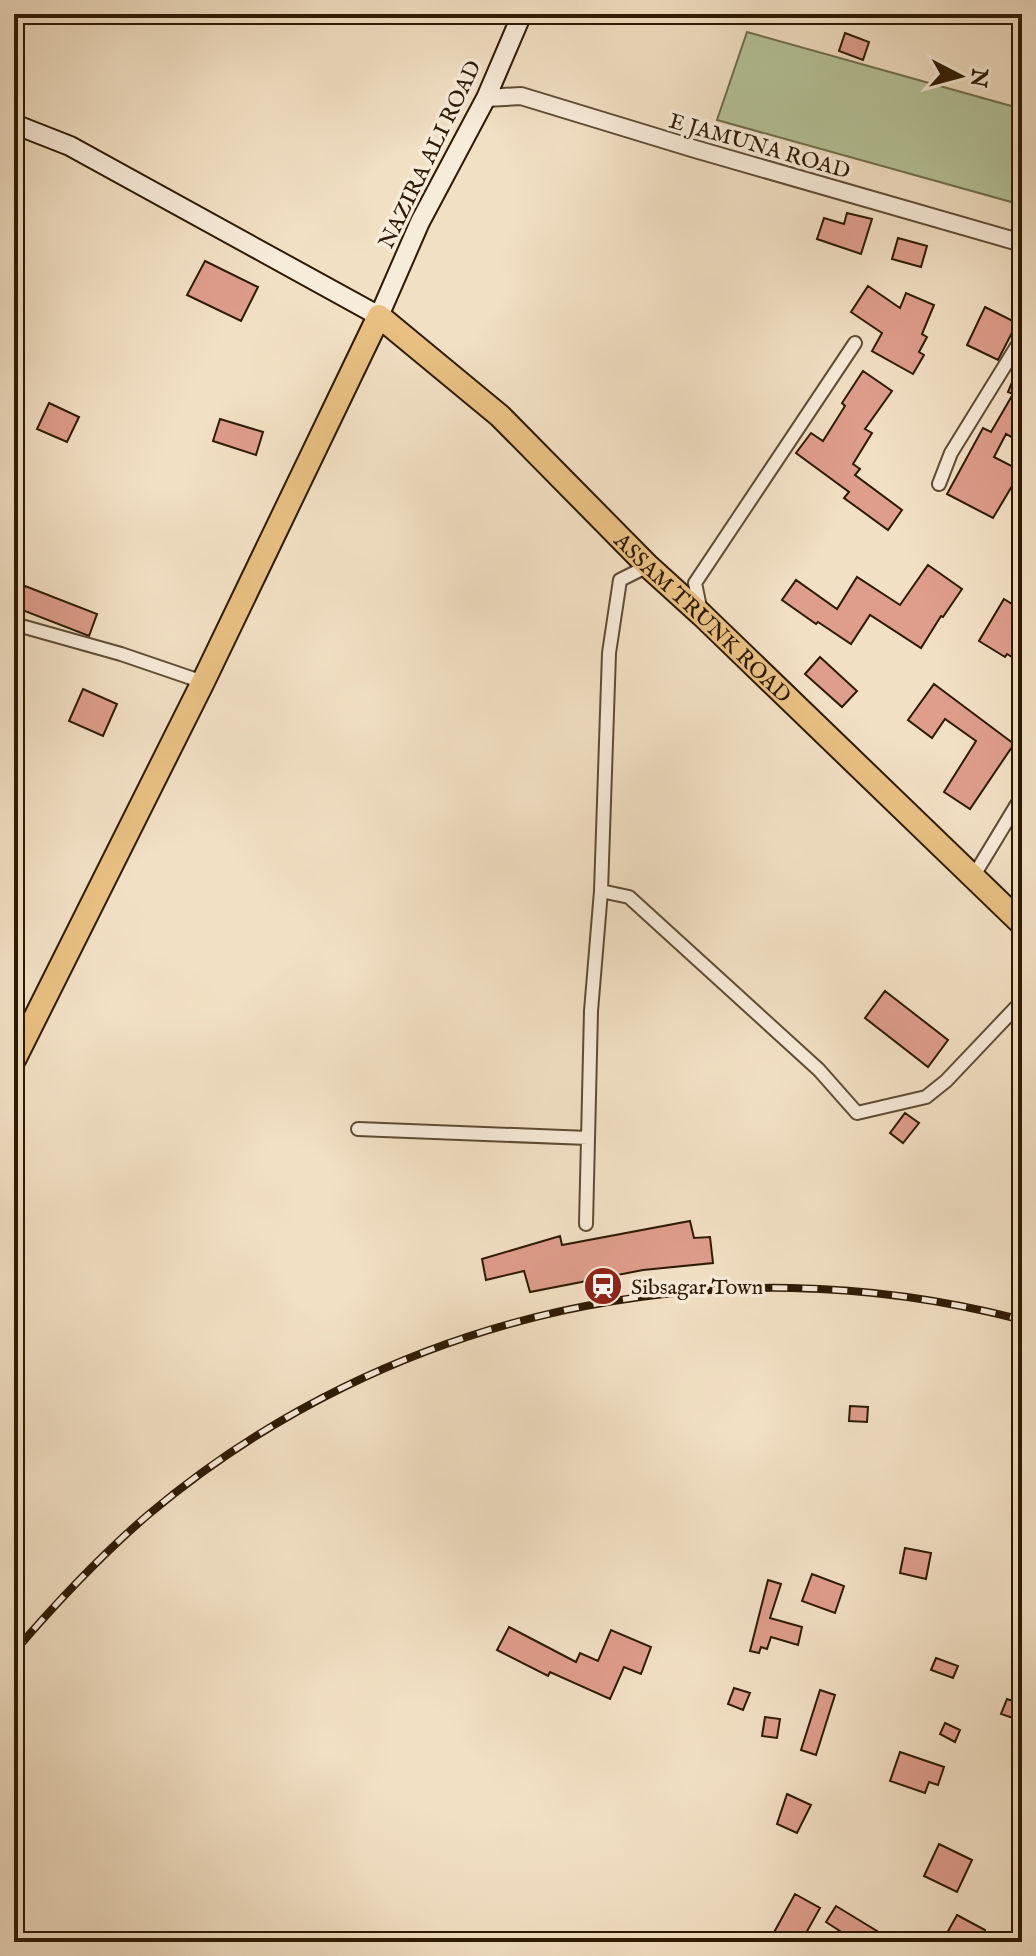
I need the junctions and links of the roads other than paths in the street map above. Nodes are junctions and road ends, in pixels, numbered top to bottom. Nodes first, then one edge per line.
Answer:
1 (522, 14) edge
2 (486, 98) junction
3 (14, 124) edge
4 (1022, 243) edge
5 (379, 316) junction
6 (1022, 338) edge
7 (855, 343) dead end
8 (939, 484) dead end
9 (648, 566) junction
10 (702, 615) junction
11 (14, 624) edge
12 (203, 682) junction
13 (1022, 796) edge
14 (973, 877) junction
15 (601, 891) junction
16 (1022, 924) edge
17 (1022, 1001) edge
18 (16, 1052) edge
19 (358, 1129) dead end
20 (588, 1138) junction
21 (586, 1224) dead end

1 - 2 main road, NAZIRA ALI ROAD
2 - 4 street, E JAMUNA ROAD
2 - 5 main road, NAZIRA ALI ROAD
3 - 5 main road
5 - 9 highway, ASSAM TRUNK ROAD
5 - 12 highway
6 - 8 street
7 - 10 street
9 - 10 highway, ASSAM TRUNK ROAD
9 - 15 street
10 - 14 highway, ASSAM TRUNK ROAD
11 - 12 street
12 - 18 highway
13 - 14 street
14 - 16 highway, ASSAM TRUNK ROAD
15 - 17 street
15 - 20 street
19 - 20 street
20 - 21 street

